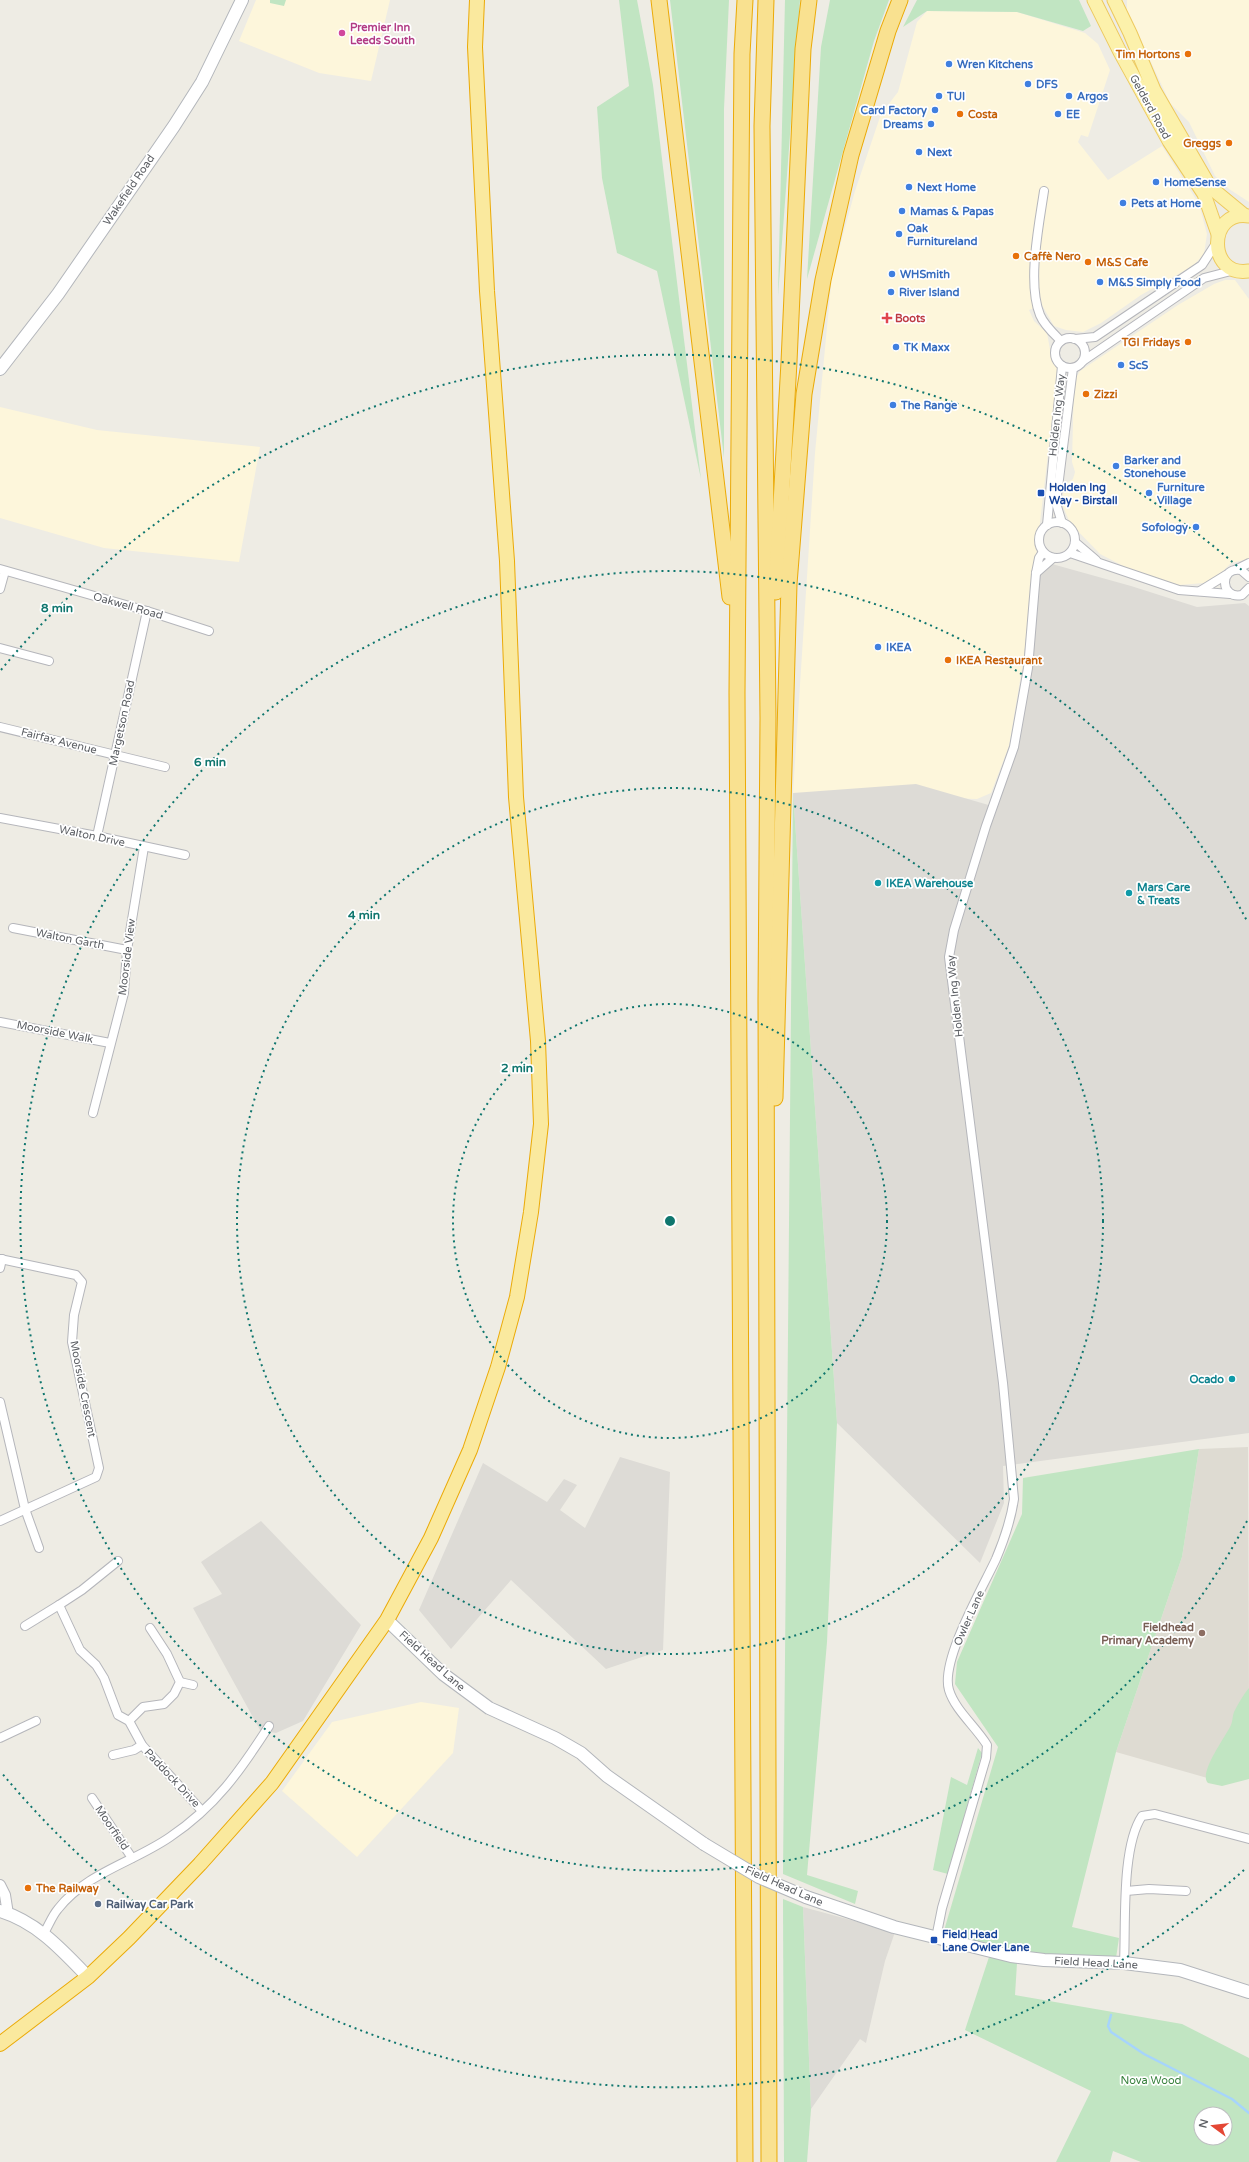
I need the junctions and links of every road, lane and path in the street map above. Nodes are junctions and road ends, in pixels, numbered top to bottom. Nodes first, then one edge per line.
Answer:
1 (242, 0) edge
2 (477, 0) edge
3 (745, 0) edge
4 (766, 0) edge
5 (809, 0) edge
6 (900, 0) edge
7 (1094, 0) edge
8 (1114, 0) edge
9 (659, 1) edge
10 (1044, 190) dead end
11 (1246, 216) edge
12 (1217, 238) junction
13 (1245, 271) edge
14 (1154, 296) junction
15 (1177, 296) junction
16 (1075, 339) junction
17 (1061, 341) junction
18 (1083, 360) junction
19 (1062, 366) junction
20 (1072, 368) junction
21 (0, 370) edge
22 (1064, 446) junction
23 (1052, 464) junction
24 (1062, 523) junction
25 (1047, 525) junction
26 (1075, 542) junction
27 (1043, 552) junction
28 (1070, 553) junction
29 (1053, 558) junction
30 (1100, 563) junction
31 (1249, 563) edge
32 (1237, 569) junction
33 (3, 570) edge
34 (1036, 573) junction
35 (1226, 575) junction
36 (1249, 575) edge
37 (0, 588) edge
38 (1249, 588) edge
39 (1200, 591) junction
40 (1230, 594) junction
41 (1246, 595) edge
42 (147, 611) junction
43 (209, 631) dead end
44 (0, 648) edge
45 (738, 653) junction
46 (49, 661) dead end
47 (768, 718) junction
48 (0, 727) edge
49 (115, 755) junction
50 (165, 767) dead end
51 (0, 818) edge
52 (97, 836) junction
53 (144, 847) junction
54 (185, 855) dead end
55 (13, 928) dead end
56 (127, 950) junction
57 (0, 1022) edge
58 (110, 1043) junction
59 (93, 1112) dead end
60 (766, 1182) junction
61 (1, 1259) edge
62 (0, 1268) edge
63 (990, 1285) joint
64 (0, 1402) edge
65 (2, 1422) edge
66 (25, 1509) junction
67 (0, 1521) edge
68 (39, 1548) dead end
69 (118, 1561) dead end
70 (59, 1605) junction
71 (387, 1620) junction
72 (25, 1626) dead end
73 (150, 1628) dead end
74 (180, 1682) junction
75 (193, 1685) dead end
76 (36, 1721) dead end
77 (129, 1721) junction
78 (269, 1726) dead end
79 (0, 1738) edge
80 (142, 1745) junction
81 (113, 1755) dead end
82 (92, 1798) dead end
83 (202, 1811) junction
84 (1249, 1839) edge
85 (132, 1858) junction
86 (0, 1885) edge
87 (1126, 1890) junction
88 (1186, 1890) dead end
89 (3, 1914) edge
90 (44, 1933) junction
91 (936, 1938) junction
92 (1124, 1964) junction
93 (88, 1976) junction
94 (1249, 1992) edge
95 (0, 2044) edge
96 (745, 2162) edge
97 (769, 2162) edge

1 - 21 main road, Wakefield Road
2 - 71 highway
3 - 45 highway
4 - 47 highway
5 - 47 highway
6 - 60 highway
7 - 12 main road, Gelderd Road
8 - 11 main road, Gelderd Road
9 - 45 highway
10 - 17 street
11 - 12 main road, Gelderd Road
12 - 13 main road, Gelderd Road
12 - 14 street
13 - 15 street, Holden Ing Way
14 - 15 street, Holden Ing Way
14 - 16 street
15 - 18 street, Holden Ing Way
16 - 17 street
16 - 18 street
17 - 19 street, Holden Ing Way
18 - 20 street, Holden Ing Way
19 - 20 street, Holden Ing Way
19 - 23 street, Holden Ing Way
20 - 22 street, Holden Ing Way
22 - 23 street, Holden Ing Way
22 - 24 street, Holden Ing Way
23 - 25 street, Holden Ing Way
24 - 25 street
24 - 26 street, Holden Ing Way
25 - 27 street, Holden Ing Way
26 - 28 street
26 - 30 street
27 - 29 street
27 - 34 street, Holden Ing Way
28 - 29 street
28 - 30 street
29 - 34 street
30 - 39 street
31 - 32 street
32 - 35 street
32 - 36 street
33 - 37 street
33 - 42 street, Oakwell Road
34 - 63 street, Holden Ing Way
35 - 39 street
35 - 40 street
38 - 41 street
39 - 40 street
40 - 41 street
42 - 43 street, Oakwell Road
42 - 49 street, Margetson Road
44 - 46 street
45 - 96 highway
47 - 60 highway
48 - 49 street, Fairfax Avenue
49 - 50 street, Fairfax Avenue
49 - 52 street, Margetson Road
51 - 52 street, Walton Drive
52 - 53 street, Walton Drive
53 - 54 street, Walton Drive
53 - 56 street, Moorside View
55 - 56 street, Walton Garth
56 - 58 street, Moorside View
57 - 58 street, Moorside Walk
58 - 59 street, Moorside View
60 - 97 highway
61 - 62 street
61 - 66 street, Moorside Crescent
63 - 91 street, Owler Lane
64 - 65 street
65 - 66 street
66 - 67 street, Moorside Crescent
66 - 68 street
69 - 70 street
70 - 72 street
70 - 77 street, Paddock Drive
71 - 91 main road, Field Head Lane, bridge
71 - 93 highway
73 - 74 street
74 - 75 street
74 - 77 street
76 - 79 street
77 - 80 street, Paddock Drive
78 - 83 street
80 - 81 street, Paddock Drive
80 - 83 street, Paddock Drive
82 - 85 street, Moorfield
83 - 85 street
84 - 87 street
85 - 90 street
86 - 89 street
87 - 88 street
87 - 92 street
89 - 90 main road
90 - 93 main road
91 - 92 main road, Field Head Lane
92 - 94 main road, Field Head Lane
93 - 95 highway

